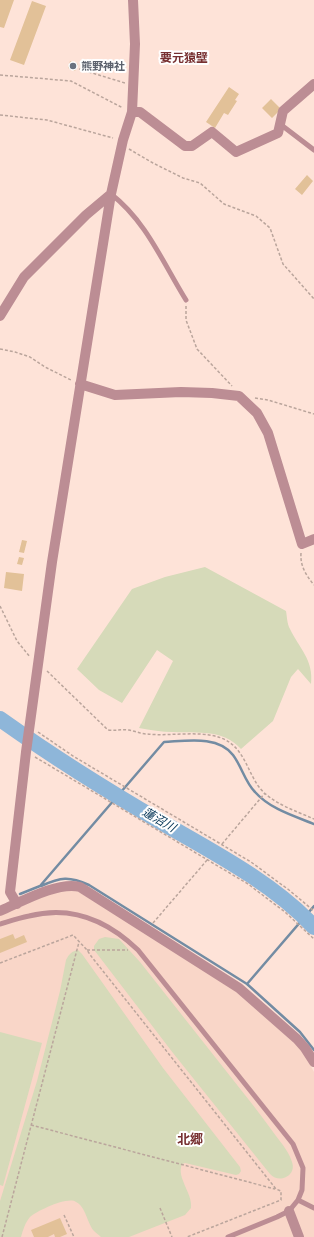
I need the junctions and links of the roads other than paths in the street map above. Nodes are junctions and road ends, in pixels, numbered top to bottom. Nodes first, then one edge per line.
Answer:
1 (134, 0) edge
2 (314, 84) edge
3 (132, 112) junction
4 (280, 124) junction
5 (314, 150) edge
6 (111, 194) junction
7 (186, 300) road end
8 (0, 316) edge
9 (80, 384) junction
10 (314, 539) edge
11 (17, 904) junction
12 (0, 911) edge
13 (0, 924) edge
14 (314, 1062) edge
15 (298, 1200) junction
16 (314, 1208) edge
17 (289, 1211) junction
18 (228, 1237) edge
19 (299, 1237) edge

1 - 3 street
2 - 4 street
3 - 4 street
3 - 6 street
4 - 5 lane
6 - 7 lane
6 - 8 street
6 - 9 street
9 - 10 street
9 - 11 street
11 - 12 street
11 - 14 street
13 - 15 lane
15 - 16 lane
15 - 17 lane
17 - 18 lane
17 - 19 street

